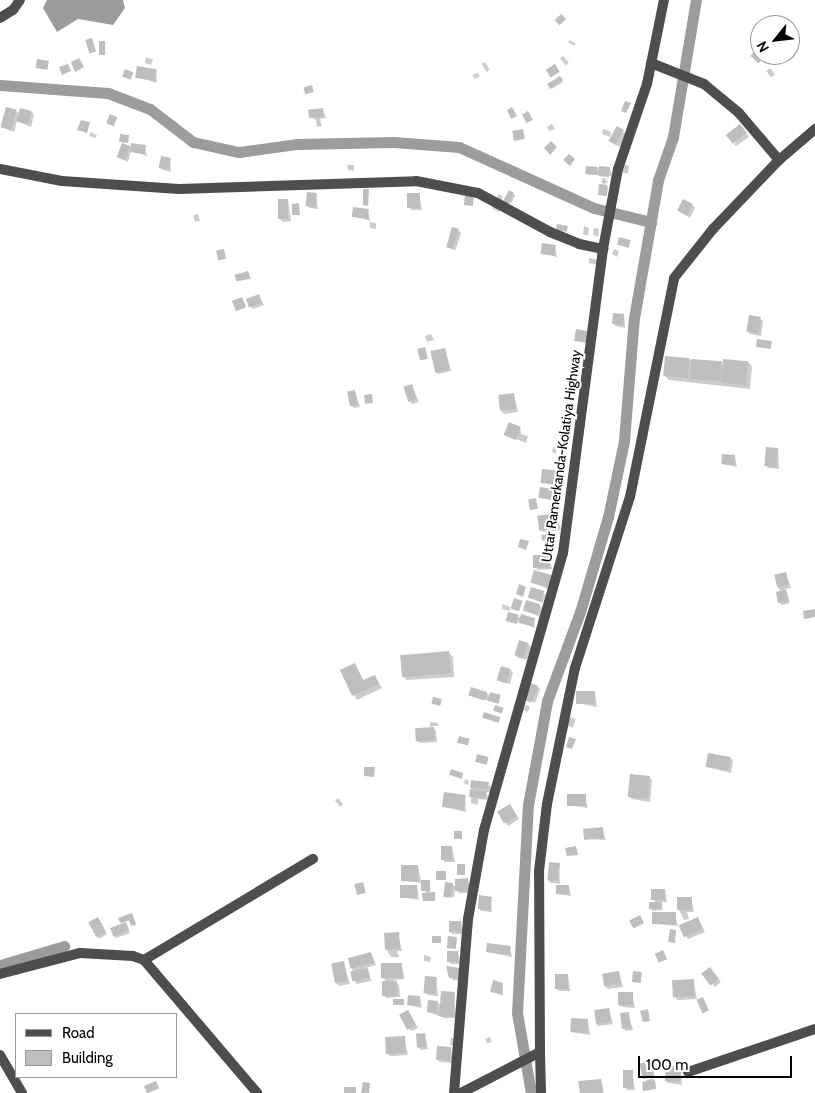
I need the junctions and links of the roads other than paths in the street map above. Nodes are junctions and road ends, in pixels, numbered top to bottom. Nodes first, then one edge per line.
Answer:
1 (20, 0) edge
2 (662, 1) edge
3 (0, 18) edge
4 (651, 63) junction
5 (815, 129) edge
6 (779, 160) junction
7 (0, 170) edge
8 (604, 245) junction
9 (313, 859) dead end
10 (144, 960) junction
11 (0, 974) edge
12 (815, 1029) edge
13 (538, 1053) junction
14 (0, 1055) edge
15 (688, 1072) dead end
16 (22, 1093) edge
17 (257, 1093) edge
18 (454, 1093) edge
19 (461, 1093) edge
20 (541, 1093) edge

1 - 3 street
2 - 4 street, Uttar Ramerkanda-Kolatiya Highway
4 - 6 street
4 - 8 street, Uttar Ramerkanda-Kolatiya Highway
5 - 6 street
6 - 13 street
7 - 8 street
8 - 18 street, Uttar Ramerkanda-Kolatiya Highway
9 - 10 street
10 - 11 street
10 - 17 street
12 - 15 street
13 - 19 street
13 - 20 street
14 - 16 street

